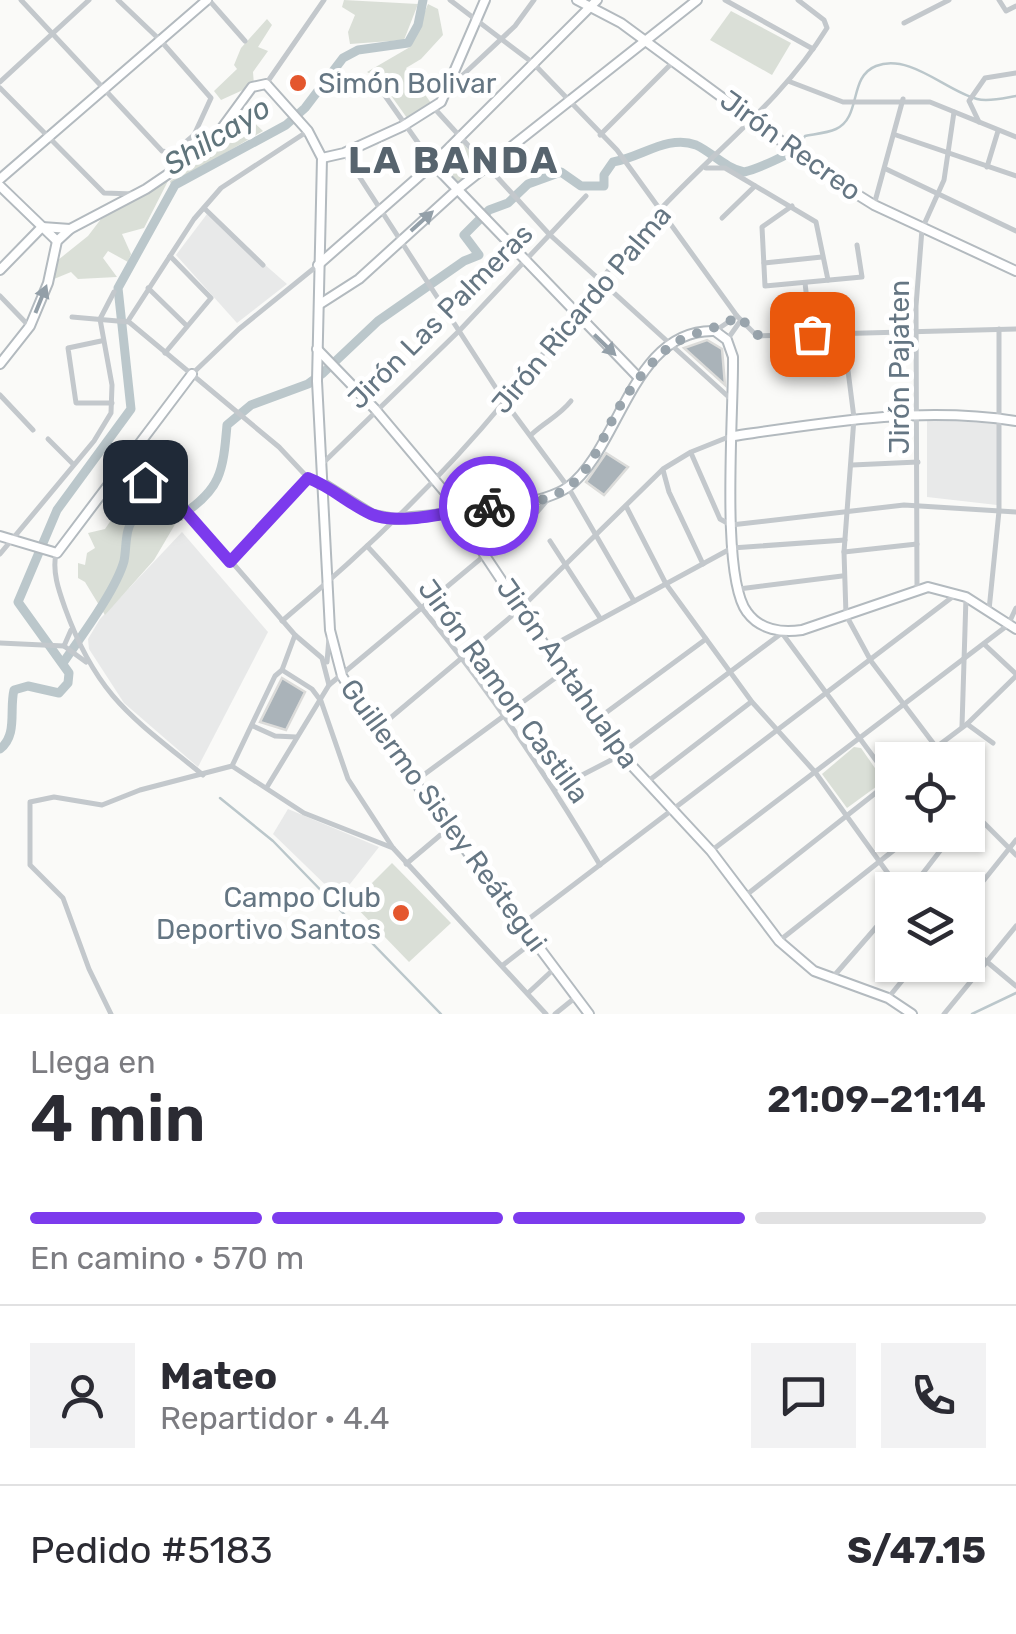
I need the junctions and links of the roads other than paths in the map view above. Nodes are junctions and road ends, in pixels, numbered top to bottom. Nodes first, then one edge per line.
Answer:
1 (21, 0) edge
2 (89, 0) edge
3 (118, 0) edge
4 (208, 0) edge
5 (324, 0) edge
6 (450, 0) edge
7 (485, 0) edge
8 (534, 0) edge
9 (577, 0) edge
10 (725, 0) edge
11 (798, 0) edge
12 (949, 0) edge
13 (999, 0) edge
14 (690, 2) edge
15 (594, 3) edge
16 (1016, 6) edge
17 (476, 21) junction
18 (904, 23) dead end
19 (53, 34) junction
20 (502, 37) junction
21 (161, 41) junction
22 (245, 41) dead end
23 (646, 42) junction
24 (813, 49) junction
25 (674, 61) junction
26 (532, 63) junction
27 (1016, 73) edge
28 (788, 81) junction
29 (376, 83) dead end
30 (266, 84) junction
31 (0, 85) edge
32 (103, 88) junction
33 (449, 88) junction
34 (904, 100) junction
35 (568, 101) junction
36 (434, 108) junction
37 (954, 112) junction
38 (754, 119) junction
39 (980, 124) junction
40 (403, 126) junction
41 (305, 127) junction
42 (998, 131) junction
43 (461, 135) junction
44 (600, 135) junction
45 (896, 135) junction
46 (47, 136) junction
47 (1016, 137) edge
48 (949, 150) junction
49 (344, 152) junction
50 (322, 158) junction
51 (433, 164) junction
52 (708, 165) junction
53 (486, 166) junction
54 (986, 167) junction
55 (886, 168) junction
56 (1016, 176) edge
57 (0, 183) edge
58 (755, 186) junction
59 (458, 190) junction
60 (137, 194) junction
61 (938, 195) junction
62 (586, 196) dead end
63 (874, 205) junction
64 (792, 206) junction
65 (204, 208) junction
66 (380, 210) junction
67 (658, 211) junction
68 (722, 218) dead end
69 (42, 226) junction
70 (70, 229) junction
71 (922, 229) junction
72 (1016, 231) edge
73 (549, 234) junction
74 (57, 241) junction
75 (400, 241) junction
76 (857, 245) dead end
77 (170, 256) junction
78 (822, 257) junction
79 (527, 260) junction
80 (764, 263) junction
81 (263, 265) dead end
82 (318, 265) junction
83 (0, 270) edge
84 (1016, 271) edge
85 (828, 280) junction
86 (600, 282) junction
87 (805, 282) junction
88 (148, 288) junction
89 (114, 292) dead end
90 (0, 296) edge
91 (320, 304) junction
92 (574, 315) junction
93 (72, 317) dead end
94 (740, 318) junction
95 (102, 319) junction
96 (128, 322) junction
97 (30, 326) junction
98 (187, 326) junction
99 (999, 328) junction
100 (1016, 329) edge
101 (460, 330) junction
102 (715, 331) junction
103 (917, 331) junction
104 (843, 332) junction
105 (812, 334) junction
106 (727, 340) junction
107 (101, 341) junction
108 (669, 347) junction
109 (317, 349) junction
110 (164, 353) junction
111 (0, 364) edge
112 (192, 374) junction
113 (639, 378) junction
114 (0, 395) edge
115 (570, 400) dead end
116 (504, 402) junction
117 (734, 402) junction
118 (112, 403) junction
119 (375, 409) junction
120 (917, 414) junction
121 (854, 418) junction
122 (998, 418) junction
123 (1016, 421) edge
124 (34, 430) dead end
125 (532, 434) junction
126 (734, 436) junction
127 (48, 440) dead end
128 (691, 452) junction
129 (918, 462) junction
130 (72, 463) junction
131 (322, 464) junction
132 (852, 465) junction
133 (124, 467) junction
134 (663, 470) junction
135 (308, 478) junction
136 (435, 480) junction
137 (322, 484) junction
138 (568, 487) junction
139 (549, 498) junction
140 (919, 505) junction
141 (627, 508) junction
142 (460, 510) junction
143 (848, 511) junction
144 (999, 511) junction
145 (1016, 512) edge
146 (395, 519) junction
147 (731, 525) junction
148 (596, 534) junction
149 (7, 539) edge
150 (550, 540) dead end
151 (844, 540) junction
152 (917, 544) junction
153 (368, 546) junction
154 (732, 548) junction
155 (844, 552) junction
156 (55, 553) junction
157 (0, 554) edge
158 (484, 554) junction
159 (230, 562) junction
160 (566, 563) junction
161 (703, 564) junction
162 (844, 576) junction
163 (326, 584) junction
164 (666, 584) junction
165 (917, 589) junction
166 (736, 590) junction
167 (962, 595) junction
168 (634, 601) junction
169 (423, 605) junction
170 (1016, 608) edge
171 (520, 610) junction
172 (989, 610) junction
173 (846, 615) junction
174 (601, 619) junction
175 (282, 621) junction
176 (1012, 627) edge
177 (72, 628) junction
178 (330, 630) junction
179 (782, 633) junction
180 (295, 635) junction
181 (706, 639) junction
182 (3, 643) edge
183 (984, 644) junction
184 (64, 646) junction
185 (545, 649) junction
186 (461, 659) junction
187 (962, 660) junction
188 (872, 661) junction
189 (88, 663) junction
190 (326, 664) junction
191 (282, 670) junction
192 (728, 670) junction
193 (562, 673) junction
194 (1016, 675) edge
195 (342, 676) junction
196 (330, 685) junction
197 (826, 695) junction
198 (319, 698) junction
199 (752, 702) junction
200 (905, 704) junction
201 (504, 714) junction
202 (595, 721) junction
203 (253, 726) junction
204 (965, 726) junction
205 (376, 730) junction
206 (777, 733) junction
207 (296, 738) junction
208 (858, 739) junction
209 (932, 742) edge
210 (943, 742) edge
211 (994, 743) dead end
212 (620, 754) junction
213 (875, 760) edge
214 (232, 766) junction
215 (815, 772) junction
216 (203, 775) junction
217 (414, 782) junction
218 (647, 782) junction
219 (266, 787) junction
220 (555, 789) junction
221 (875, 793) edge
222 (672, 810) junction
223 (844, 816) junction
224 (985, 824) edge
225 (450, 827) junction
226 (1016, 840) edge
227 (393, 848) junction
228 (1009, 848) junction
229 (711, 851) junction
230 (891, 852) edge
231 (1016, 856) edge
232 (878, 862) junction
233 (406, 864) junction
234 (600, 865) junction
235 (886, 872) edge
236 (985, 878) edge
237 (745, 896) junction
238 (522, 924) junction
239 (1016, 926) edge
240 (875, 928) edge
241 (779, 940) junction
242 (534, 941) junction
243 (987, 962) junction
244 (503, 966) junction
245 (554, 968) junction
246 (830, 979) junction
247 (901, 982) edge
248 (1016, 986) edge
249 (528, 993) junction
250 (576, 997) junction
251 (888, 998) junction
252 (900, 1005) junction
253 (111, 1014) edge
254 (546, 1014) edge
255 (555, 1014) edge
256 (589, 1014) edge
257 (892, 1014) edge
258 (912, 1014) edge
259 (944, 1014) edge

1 - 19 street
2 - 19 street
3 - 21 street
4 - 21 street
4 - 22 street
5 - 30 street
6 - 17 street
7 - 17 street
8 - 20 street
9 - 15 street, Jirón Recreo
10 - 24 street
11 - 24 street, Jirón Ricardo Palma
12 - 18 street
13 - 16 street
14 - 23 street
15 - 23 street, Jirón Recreo
15 - 26 street
17 - 20 street
17 - 33 street
19 - 31 street
19 - 32 street
20 - 26 street
20 - 33 street
21 - 32 street
21 - 32 street
23 - 25 street, Jirón Recreo
23 - 35 street
24 - 28 street, Jirón Ricardo Palma
25 - 38 street, Jirón Recreo
25 - 44 street
26 - 35 street
26 - 43 street
27 - 39 street
28 - 34 street
28 - 38 street, Jirón Ricardo Palma
29 - 40 street
30 - 41 street, Guillermo Sisley Reátegui
30 - 60 street
31 - 46 street
32 - 46 street
33 - 36 street
34 - 37 street
34 - 45 street
35 - 44 street
35 - 53 street
36 - 40 street
36 - 43 street
37 - 39 street
37 - 48 street, Jirón Pajaten
38 - 52 street, Jirón Ricardo Palma
38 - 63 street, Jirón Recreo
39 - 42 street
40 - 49 street
40 - 51 street
41 - 50 street, Guillermo Sisley Reátegui
41 - 65 street
42 - 47 street
42 - 54 street
43 - 51 street
43 - 53 street
44 - 67 street
45 - 48 street
45 - 55 street
46 - 57 street
46 - 60 street
48 - 54 street
48 - 61 street, Jirón Pajaten
49 - 50 street
49 - 66 street
50 - 82 street, Guillermo Sisley Reátegui
51 - 59 street
51 - 66 street
52 - 58 street
52 - 67 street, Jirón Ricardo Palma
53 - 59 street
53 - 73 street
54 - 56 street
55 - 61 street
55 - 63 street
57 - 69 street
58 - 64 street
58 - 68 street
75 -> 59 street
59 - 79 street
60 - 70 street
61 - 71 street, Jirón Pajaten
61 - 72 street
62 - 73 street, Jirón Las Palmeras
63 - 71 street, Jirón Recreo
64 - 78 street
64 - 80 street
65 - 77 street
65 - 81 street
66 - 75 street
66 - 82 street
67 - 86 street, Jirón Ricardo Palma
67 - 94 street
69 - 70 street
69 - 74 street
69 - 83 street
70 - 74 street
71 - 84 street, Jirón Recreo
71 - 103 street, Jirón Pajaten
73 - 79 street, Jirón Las Palmeras
73 - 86 street
97 -> 74 street
75 - 91 street
75 - 101 street
76 - 85 street
77 - 88 street
77 - 98 street
78 - 80 street
78 - 85 street
79 - 92 street
79 - 101 street, Jirón Las Palmeras
80 - 87 street
82 - 91 street, Guillermo Sisley Reátegui
82 - 112 street
85 - 87 street
86 - 92 street, Jirón Ricardo Palma
86 - 108 street
87 - 105 street
88 - 96 street
88 - 98 street
89 - 95 street
90 - 97 street
91 - 109 street, Guillermo Sisley Reátegui
92 -> 113 street
92 - 116 street, Jirón Ricardo Palma
93 - 95 street
94 - 102 street
94 - 105 street
94 - 106 street
95 - 96 street
95 - 107 street
96 - 110 street
97 - 111 street
98 - 110 street
99 - 100 street
99 - 103 street
99 - 122 street
101 - 116 street
101 - 119 street, Jirón Las Palmeras
102 - 106 street
102 - 108 street
103 - 104 street
103 - 120 street, Jirón Pajaten
104 - 105 street
104 - 121 street
106 - 117 street
107 - 118 street
107 - 118 street
108 - 113 street
108 - 117 street
109 - 119 street, Jirón Antahualpa
109 - 131 street, Guillermo Sisley Reátegui
110 - 112 street
112 - 133 street
112 - 135 street
113 - 138 street
114 - 124 street
115 - 125 street
116 - 125 street
116 - 136 street, Jirón Ricardo Palma
117 - 126 street
118 - 130 street
119 - 131 street, Jirón Las Palmeras
119 - 136 street, Jirón Antahualpa
120 - 121 street
120 - 122 street
120 - 129 street, Jirón Pajaten
121 - 126 street
121 - 132 street
122 - 123 street
122 - 144 street
125 - 138 street
126 - 128 street
126 - 147 street
127 - 130 street
128 - 134 street
128 - 147 street
129 - 132 street
129 - 140 street, Jirón Pajaten
130 - 149 street
131 - 137 street, Guillermo Sisley Reátegui
132 - 143 street
133 - 156 street
133 - 159 street
134 - 141 street
134 - 161 street
135 - 137 street
135 - 159 street
136 - 142 street, Jirón Antahualpa
136 - 146 street, Jirón Ricardo Palma
137 - 146 street
137 - 163 street, Guillermo Sisley Reátegui
138 - 139 street
138 - 148 street
139 - 142 street
139 - 158 street
140 - 143 street
140 - 144 street
140 - 152 street, Jirón Pajaten
141 - 148 street
141 - 164 street
142 - 146 street
142 - 158 street, Jirón Antahualpa
143 - 147 street
143 - 151 street
144 - 145 street
144 - 172 street
146 - 153 street, Jirón Ricardo Palma
147 - 154 street
148 - 160 street
148 - 168 street
149 - 156 street
149 - 157 street
150 - 160 street
151 - 154 street
151 - 155 street
152 - 155 street
152 - 165 street, Jirón Pajaten
153 - 163 street, Jirón Ricardo Palma
153 - 169 street, Jirón Ramon Castilla
154 - 161 street
154 - 166 street
155 - 162 street
156 - 177 street
158 - 169 street
158 - 171 street, Jirón Antahualpa
159 - 175 street
160 - 171 street
160 - 174 street
161 - 164 street
162 - 166 street
162 - 173 street
163 - 175 street, Jirón Ricardo Palma
163 - 178 street, Guillermo Sisley Reátegui
164 - 168 street
164 - 181 street
165 - 167 street
165 - 173 street
166 - 179 street
167 - 172 street
167 - 187 street
167 - 188 street
168 - 174 street
169 - 186 street, Jirón Ramon Castilla
169 - 195 street
170 - 176 street
171 - 185 street, Jirón Antahualpa
171 - 186 street
172 - 176 street
173 - 179 street
173 - 188 street
174 - 185 street
175 - 180 street
176 - 183 street
177 - 184 street
177 - 189 street
178 - 190 street
178 - 195 street, Guillermo Sisley Reátegui
179 - 192 street
179 - 197 street
180 - 190 street
180 - 191 street
181 - 192 street
181 - 202 street
182 - 184 street
183 - 187 street
183 - 194 street
184 - 189 street
185 - 193 street, Jirón Antahualpa
186 - 201 street, Jirón Ramon Castilla
186 - 205 street
187 - 200 street
187 - 204 street
188 - 197 street
188 - 200 street
189 - 216 street
190 - 196 street
191 - 198 street
191 - 203 street
192 - 199 street
192 - 212 street
193 - 201 street
193 - 202 street, Jirón Antahualpa
194 - 204 street
195 - 196 street
195 - 205 street, Guillermo Sisley Reátegui
196 - 198 street
197 - 206 street
197 - 208 street
198 - 207 street
198 - 227 street
199 - 206 street
199 - 218 street
200 - 208 street
200 - 209 street
201 - 217 street
201 - 220 street, Jirón Ramon Castilla
202 - 212 street, Jirón Antahualpa
203 - 207 street
203 - 214 street
204 - 210 street
204 - 211 street
205 - 217 street, Guillermo Sisley Reátegui
206 - 215 street
206 - 222 street
207 - 219 street
208 - 213 street
208 - 215 street
212 - 218 street, Jirón Antahualpa
212 - 220 street
214 - 216 street
214 - 219 street
215 - 223 street
215 - 229 street
216 - 253 street
217 - 225 street, Guillermo Sisley Reátegui
218 - 222 street, Jirón Antahualpa
219 - 227 street
220 - 234 street, Jirón Ramon Castilla
221 - 223 street
222 - 229 street, Jirón Antahualpa
222 - 234 street
223 - 232 street
223 - 237 street
224 - 228 street
225 - 233 street
225 - 238 street, Guillermo Sisley Reátegui
226 - 228 street
227 - 233 street
228 - 231 street
228 - 236 street
229 - 237 street, Jirón Antahualpa
230 - 232 street
232 - 235 street
232 - 241 street
233 - 244 street
234 - 238 street
237 - 241 street, Jirón Antahualpa
238 - 242 street, Guillermo Sisley Reátegui
239 - 243 street
240 - 246 street
241 - 246 street, Jirón Antahualpa
242 - 244 street
242 - 245 street, Guillermo Sisley Reátegui
243 - 248 street
243 - 259 street
244 - 249 street
245 - 249 street
245 - 250 street, Guillermo Sisley Reátegui
246 - 251 street, Jirón Antahualpa
247 - 251 street
249 - 254 street
250 - 255 street
250 - 256 street, Guillermo Sisley Reátegui
251 - 252 street, Jirón Antahualpa
252 - 257 street
252 - 258 street, Jirón Antahualpa

